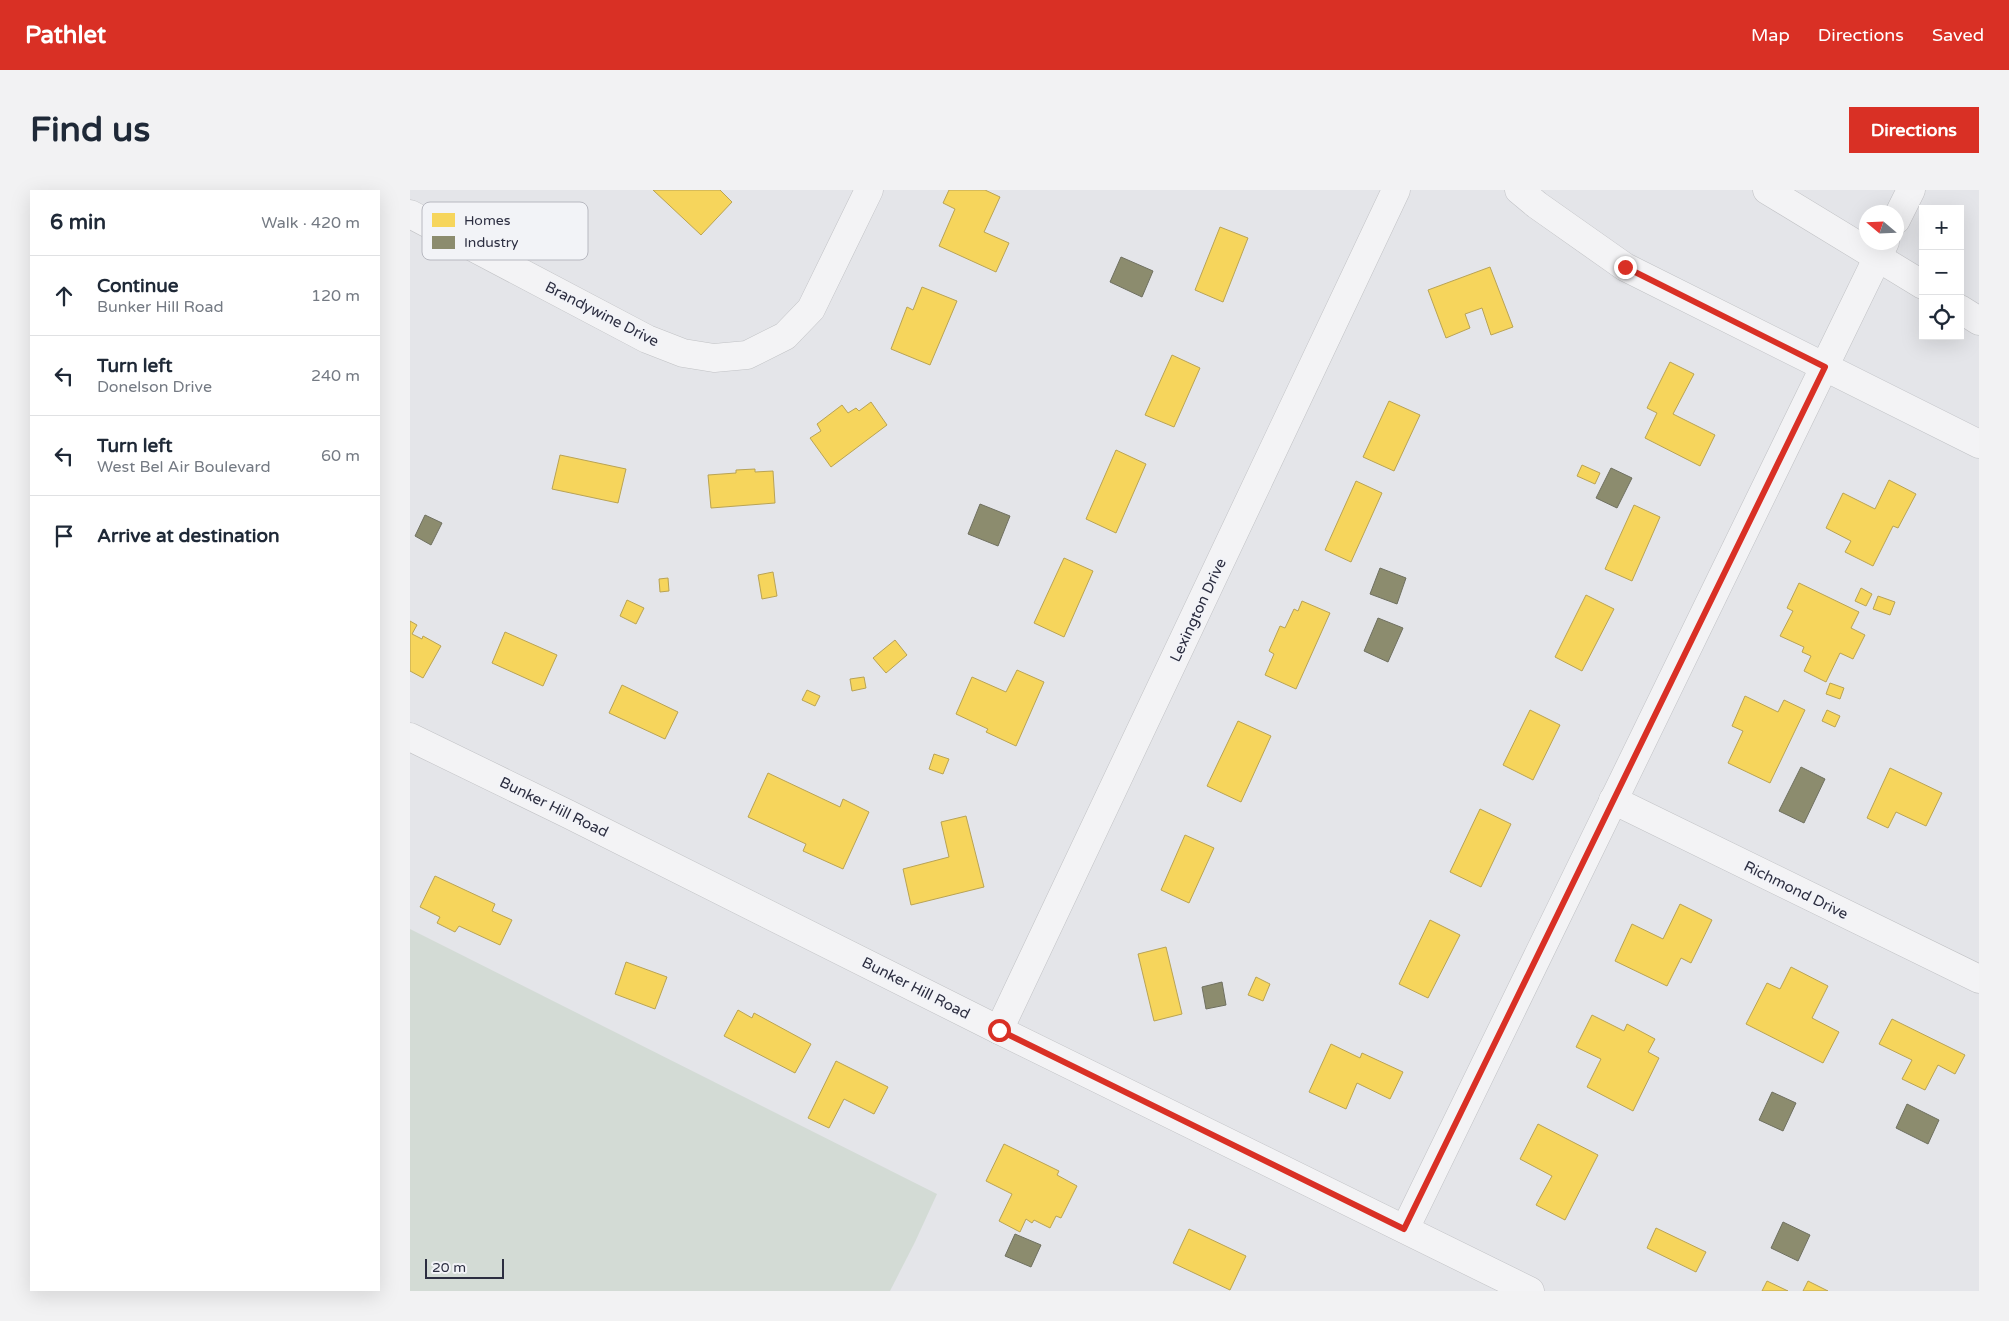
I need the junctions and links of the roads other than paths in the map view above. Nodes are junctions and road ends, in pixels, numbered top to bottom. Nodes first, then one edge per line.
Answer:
1 (869, 190) edge
2 (1396, 190) edge
3 (1520, 190) edge
4 (1767, 190) edge
5 (1911, 190) edge
6 (1904, 205) edge
7 (410, 214) edge
8 (422, 220) edge
9 (1859, 238) edge
10 (1882, 250) edge
11 (497, 260) edge
12 (1919, 282) edge
13 (1964, 312) edge
14 (1979, 321) edge
15 (1825, 367) junction
16 (1979, 444) edge
17 (410, 737) edge
18 (1613, 800) junction
19 (1979, 979) edge
20 (999, 1030) junction
21 (1404, 1229) junction
22 (1530, 1291) edge

1 - 11 street, Brandywine Drive
2 - 20 street, Lexington Drive
3 - 15 street
4 - 9 street
5 - 6 street
7 - 8 street, Brandywine Drive
10 - 12 street
10 - 15 street
13 - 14 street
15 - 16 street
15 - 18 street
17 - 20 street, Bunker Hill Road
18 - 19 street, Richmond Drive
18 - 21 street
20 - 21 street, Bunker Hill Road
21 - 22 street, Bunker Hill Road

